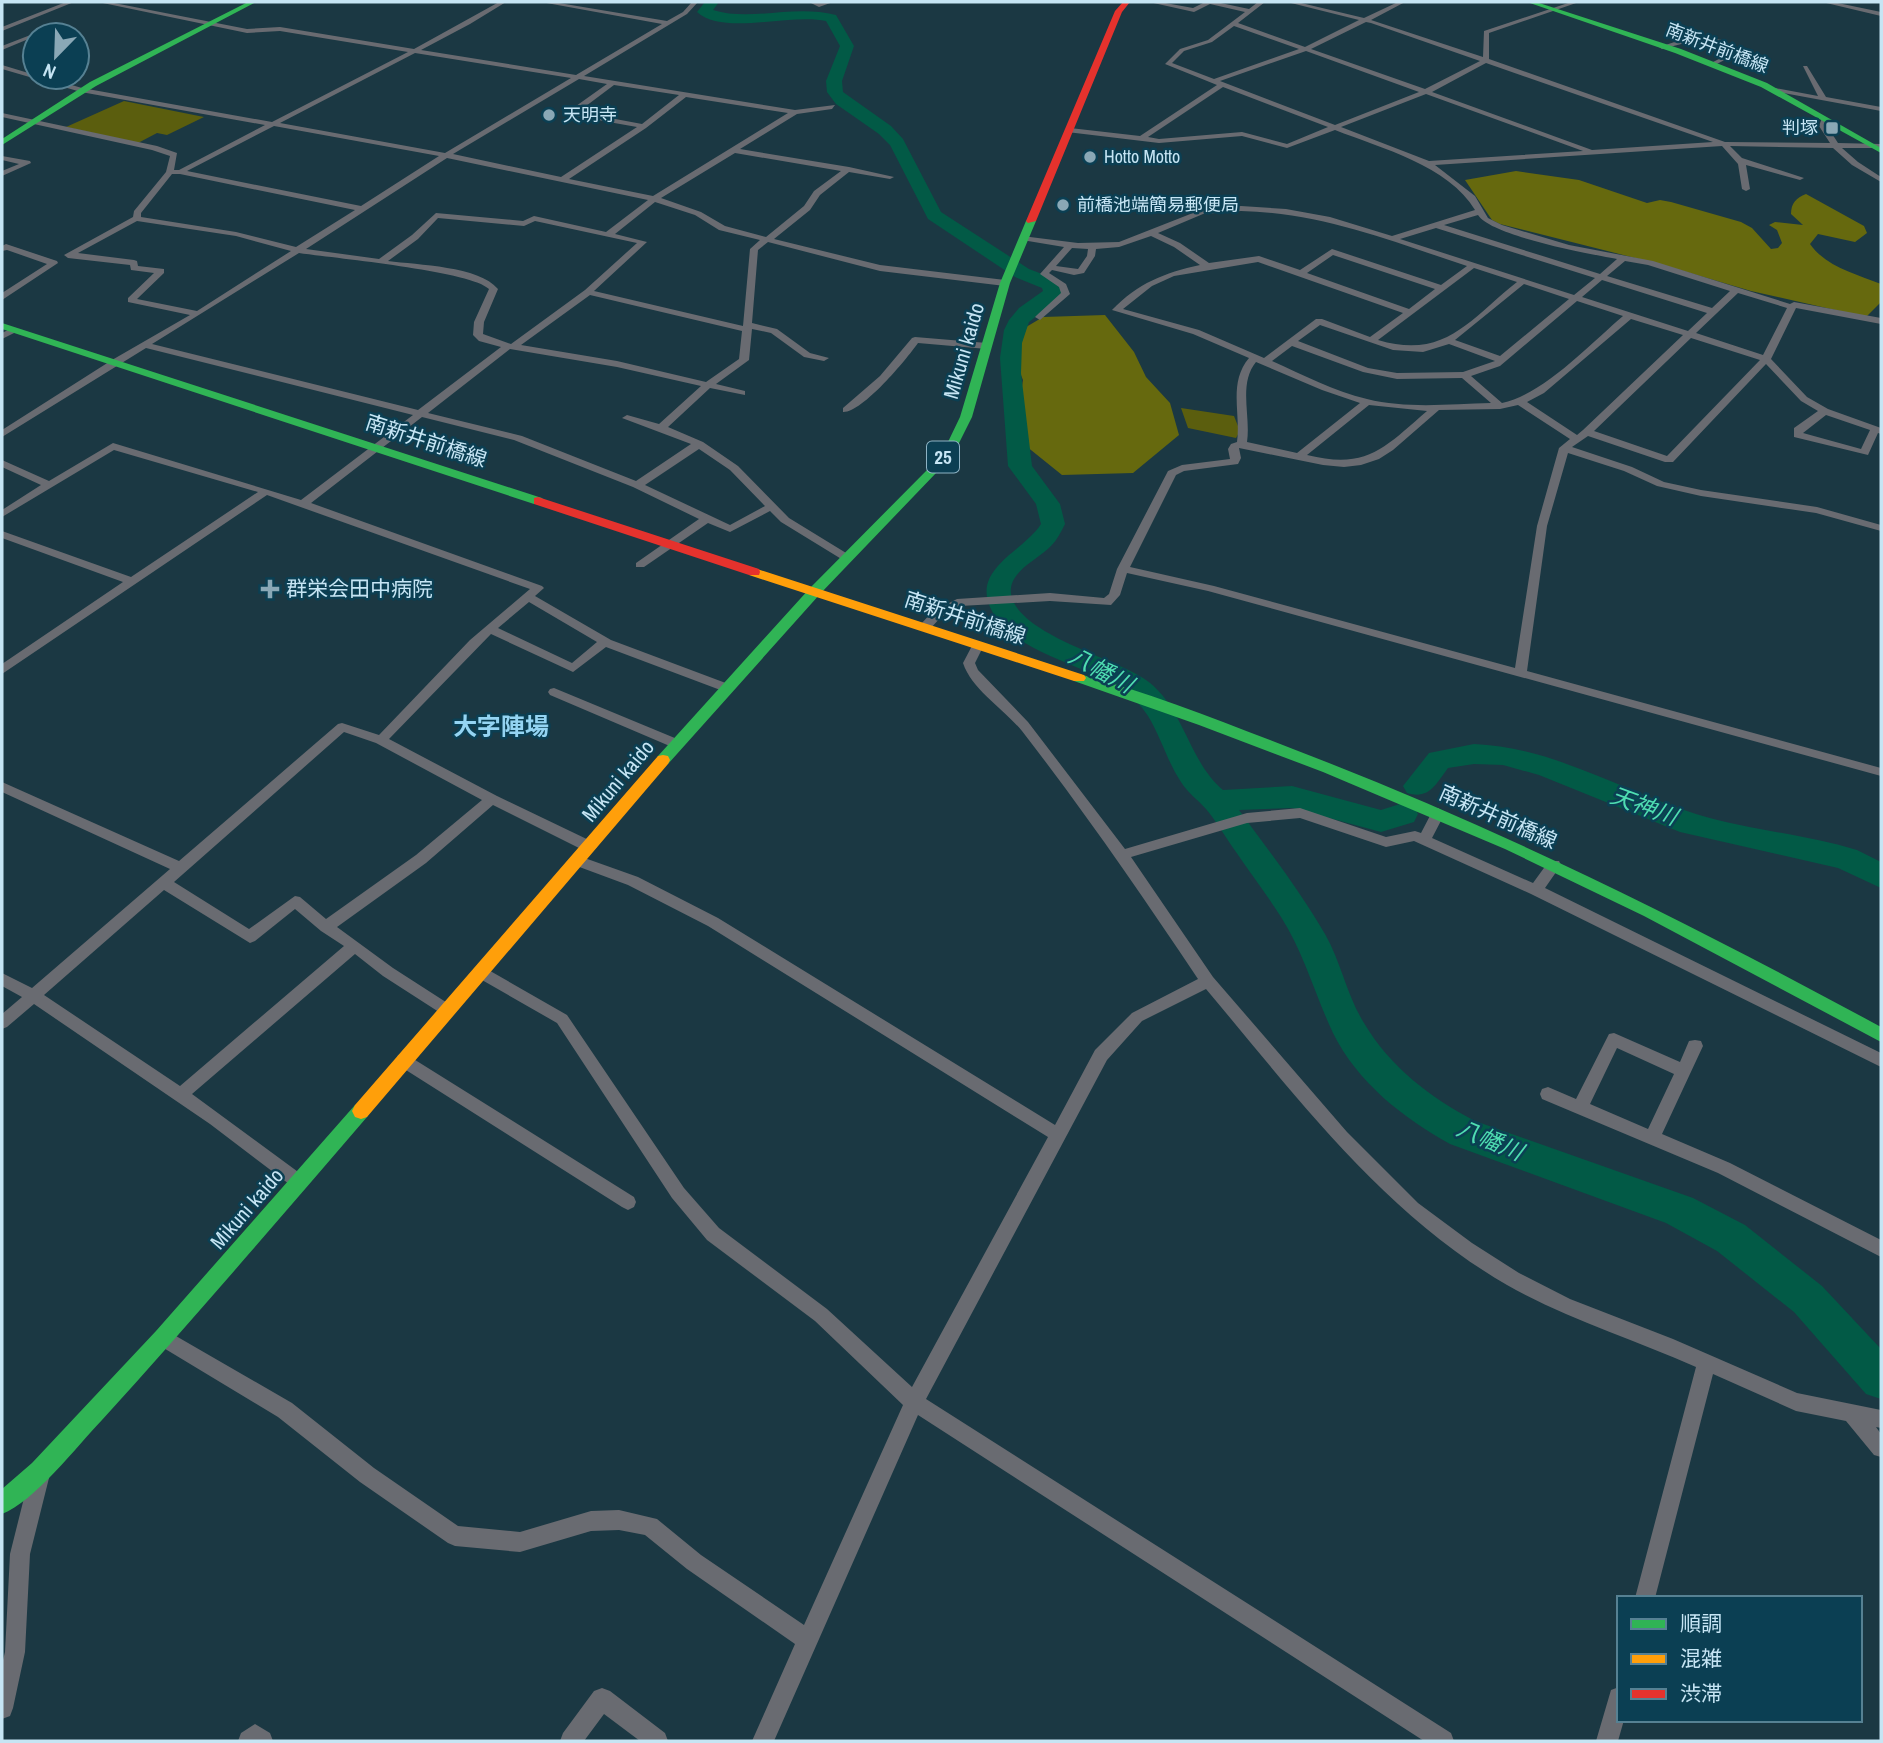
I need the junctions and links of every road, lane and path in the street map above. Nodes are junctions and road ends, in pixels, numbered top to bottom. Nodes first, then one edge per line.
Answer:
1 (71, 2) edge
2 (101, 2) edge
3 (253, 2) edge
4 (503, 2) edge
5 (544, 2) edge
6 (695, 2) edge
7 (812, 2) edge
8 (830, 2) edge
9 (1127, 2) edge
10 (1152, 2) edge
11 (1262, 2) edge
12 (1290, 2) edge
13 (1402, 2) edge
14 (1531, 2) edge
15 (1576, 2) edge
16 (1825, 2) edge
17 (1550, 9) junction
18 (1250, 11) junction
19 (1881, 14) edge
20 (1367, 20) junction
21 (667, 23) junction
22 (1233, 23) junction
23 (211, 25) junction
24 (2, 29) edge
25 (21, 41) edge
26 (1662, 47) junction
27 (2, 48) edge
28 (1303, 50) junction
29 (414, 51) junction
30 (1486, 60) junction
31 (1711, 65) junction
32 (2, 67) edge
33 (1805, 67) dead end
34 (21, 73) edge
35 (581, 77) junction
36 (613, 82) junction
37 (1212, 82) junction
38 (91, 84) edge
39 (1222, 85) junction
40 (1775, 90) junction
41 (78, 91) edge
42 (91, 91) edge
43 (1426, 92) junction
44 (685, 94) junction
45 (1824, 98) junction
46 (832, 107) dead end
47 (1881, 109) edge
48 (795, 112) junction
49 (2, 115) edge
50 (30, 120) junction
51 (1825, 120) junction
52 (275, 124) junction
53 (643, 126) junction
54 (1332, 127) junction
55 (1070, 130) junction
56 (1141, 139) junction
57 (2, 143) edge
58 (1724, 144) junction
59 (1833, 145) junction
60 (1873, 145) edge
61 (733, 150) junction
62 (1593, 151) junction
63 (1881, 151) edge
64 (446, 155) junction
65 (2, 158) edge
66 (1739, 160) junction
67 (1428, 163) junction
68 (849, 169) junction
69 (175, 172) junction
70 (2, 174) edge
71 (890, 177) dead end
72 (1800, 178) dead end
73 (563, 179) junction
74 (1881, 180) edge
75 (1746, 189) dead end
76 (654, 199) junction
77 (362, 209) junction
78 (1478, 212) junction
79 (137, 218) junction
80 (1435, 225) junction
81 (1151, 233) junction
82 (608, 234) junction
83 (1025, 238) junction
84 (1391, 239) junction
85 (764, 240) junction
86 (1070, 245) junction
87 (1092, 246) junction
88 (3, 248) edge
89 (297, 250) junction
90 (69, 254) junction
91 (1621, 260) junction
92 (381, 262) junction
93 (54, 263) junction
94 (1473, 265) junction
95 (1207, 266) junction
96 (1050, 267) junction
97 (1011, 270) junction
98 (1300, 274) junction
99 (1600, 278) junction
100 (2, 281) edge
101 (1523, 281) junction
102 (18, 286) junction
103 (1442, 288) junction
104 (1737, 290) junction
105 (588, 292) junction
106 (2, 297) edge
107 (1576, 298) junction
108 (1792, 307) junction
109 (1410, 312) junction
110 (1713, 312) junction
111 (198, 314) junction
112 (1630, 315) junction
113 (1040, 317) dead end
114 (1881, 321) edge
115 (748, 328) junction
116 (6, 331) edge
117 (1690, 335) junction
118 (1372, 340) junction
119 (1448, 341) junction
120 (1291, 342) junction
121 (144, 345) junction
122 (511, 346) junction
123 (987, 346) junction
124 (824, 358) dead end
125 (1766, 359) junction
126 (1260, 360) junction
127 (1502, 360) junction
128 (115, 362) junction
129 (1464, 375) junction
130 (708, 385) junction
131 (743, 393) dead end
132 (1367, 402) junction
133 (1520, 402) junction
134 (1500, 406) junction
135 (1436, 408) junction
136 (846, 410) dead end
137 (1825, 411) junction
138 (420, 412) junction
139 (627, 418) dead end
140 (662, 428) junction
141 (1878, 431) edge
142 (1587, 432) junction
143 (2, 434) edge
144 (1575, 438) junction
145 (699, 444) junction
146 (1242, 444) junction
147 (375, 447) junction
148 (1564, 448) junction
149 (1299, 456) junction
150 (2, 463) edge
151 (49, 485) junction
152 (637, 485) junction
153 (266, 491) junction
154 (303, 504) junction
155 (772, 506) junction
156 (2, 514) edge
157 (707, 518) junction
158 (1881, 528) edge
159 (2, 534) edge
160 (669, 543) junction
161 (847, 558) junction
162 (640, 565) dead end
163 (1123, 569) junction
164 (130, 581) junction
165 (815, 591) junction
166 (527, 597) junction
167 (925, 627) junction
168 (490, 629) junction
169 (604, 642) junction
170 (978, 645) junction
171 (2, 670) edge
172 (1520, 674) junction
173 (727, 688) junction
174 (554, 692) dead end
175 (381, 740) junction
176 (677, 744) junction
177 (1881, 772) edge
178 (2, 787) edge
179 (492, 799) junction
180 (1438, 813) junction
181 (1424, 839) junction
182 (590, 847) junction
183 (1122, 855) junction
184 (579, 861) junction
185 (1554, 865) junction
186 (179, 867) junction
187 (163, 882) junction
188 (1536, 890) junction
189 (326, 927) junction
190 (355, 946) junction
191 (480, 972) junction
192 (2, 979) edge
193 (1208, 981) junction
194 (34, 996) junction
195 (447, 1010) junction
196 (2, 1023) edge
197 (1881, 1035) edge
198 (1695, 1045) dead end
199 (404, 1060) junction
200 (1881, 1060) edge
201 (1683, 1071) junction
202 (1548, 1094) dead end
203 (180, 1095) junction
204 (1580, 1107) junction
205 (1058, 1135) junction
206 (1652, 1138) junction
207 (299, 1182) junction
208 (628, 1202) dead end
209 (1881, 1249) edge
210 (163, 1338) junction
211 (1706, 1364) junction
212 (914, 1402) junction
213 (1852, 1414) junction
214 (1878, 1419) edge
215 (1881, 1448) edge
216 (40, 1472) junction
217 (2, 1503) edge
218 (1646, 1596) edge
219 (809, 1641) junction
220 (1617, 1705) edge
221 (2, 1708) edge
222 (249, 1741) edge
223 (262, 1741) edge
224 (571, 1741) edge
225 (657, 1741) edge
226 (763, 1741) edge
227 (1443, 1741) edge
228 (1607, 1741) edge

1 - 24 street
2 - 23 street
3 - 23 main road
4 - 29 street
5 - 21 street
6 - 21 street
7 - 8 street
9 - 55 main road, Mikuni kaido / 25
10 - 18 street
11 - 18 street
12 - 20 street
13 - 20 street
14 - 17 main road, 南新井前橋線
15 - 17 street
16 - 19 street
17 - 26 main road, 南新井前橋線
17 - 30 street
18 - 22 street
20 - 28 street
20 - 30 street
21 - 35 street
22 - 28 street
22 - 37 street
23 - 29 street
23 - 38 main road
25 - 27 street
26 - 31 main road, 南新井前橋線
26 - 31 street
28 - 37 street
28 - 43 street
29 - 35 street
29 - 52 street
30 - 43 street
30 - 58 street
31 - 40 main road, 南新井前橋線
32 - 34 street
33 - 45 street
35 - 36 street
35 - 64 street
36 - 44 street
36 - 53 street
37 - 39 street
39 - 54 street
39 - 56 street
40 - 45 street
40 - 51 main road, 南新井前橋線
41 - 50 main road
42 - 52 street
43 - 54 street
43 - 62 street
44 - 48 street
44 - 53 street
45 - 47 street
46 - 48 street
48 - 61 street
49 - 50 street
50 - 57 main road
50 - 69 street
51 - 59 street
51 - 60 main road, 南新井前橋線
52 - 64 street
52 - 69 street
53 - 73 street
54 - 56 street
54 - 67 street
55 - 56 street
55 - 83 main road, Mikuni kaido / 25
58 - 59 street
58 - 62 street
58 - 66 street
59 - 60 street
59 - 74 street
60 - 63 main road, 南新井前橋線
61 - 68 street
61 - 76 street
62 - 67 street
64 - 73 street
64 - 77 street
65 - 70 street
66 - 72 street
66 - 75 street
67 - 78 street
68 - 71 street
68 - 85 street
69 - 77 street
69 - 79 street
73 - 76 street
76 - 82 street
76 - 85 street
77 - 89 street
78 - 80 street
78 - 91 street
79 - 89 street
79 - 90 street
80 - 84 street
80 - 99 street
81 - 84 street
81 - 87 street
81 - 95 street
82 - 92 street
82 - 105 street
83 - 86 street
83 - 97 main road, Mikuni kaido / 25
84 - 94 street
85 - 97 street
85 - 115 street
86 - 87 street
86 - 96 street
87 - 96 street
88 - 93 street
89 - 92 street
89 - 111 street
90 - 93 street
90 - 111 street
91 - 99 street
91 - 104 street
92 - 122 street
93 - 102 street
94 - 101 street
94 - 103 street
95 - 98 street
95 - 126 street
96 - 113 street
97 - 123 main road, Mikuni kaido / 25
98 - 103 street
98 - 109 street
99 - 107 street
99 - 110 street
100 - 102 street
101 - 107 street
101 - 119 street
102 - 106 street
103 - 109 street
104 - 108 street
104 - 110 street
105 - 115 street
105 - 122 street
107 - 112 street
107 - 127 street
108 - 114 street
108 - 125 street
109 - 118 street
110 - 117 street
111 - 121 street
112 - 117 street
112 - 133 street
115 - 124 street
115 - 130 street
116 - 128 main road, 南新井前橋線
117 - 125 street
117 - 142 street
118 - 119 street
118 - 120 street
119 - 127 street
120 - 126 street
120 - 129 street
121 - 128 street
121 - 138 street
122 - 130 street
122 - 138 street
123 - 136 street
123 - 161 main road, Mikuni kaido / 25
125 - 137 street
125 - 142 street
126 - 132 street
126 - 146 street
127 - 129 street
128 - 143 street
128 - 147 main road, 南新井前橋線
129 - 134 street
130 - 131 street
130 - 140 street
132 - 135 street
132 - 149 street
133 - 134 street
133 - 144 street
134 - 135 street
135 - 149 street
137 - 141 street
137 - 141 street
138 - 147 street
138 - 152 street
139 - 140 street
140 - 145 street
142 - 144 street
144 - 148 street
145 - 152 street
145 - 155 street
146 - 149 street
146 - 163 street
147 - 154 street
147 - 160 main road, 南新井前橋線
148 - 158 street
148 - 172 street
150 - 151 street
151 - 153 street
151 - 156 street
152 - 157 street
153 - 154 street
153 - 164 street
154 - 166 street
155 - 157 street
155 - 161 street
157 - 160 street
159 - 164 street
160 - 162 street
160 - 165 main road, 南新井前橋線
161 - 165 main road, Mikuni kaido / 25
163 - 167 street
163 - 172 street
164 - 171 street
165 - 167 main road, 南新井前橋線
165 - 173 main road, Mikuni kaido
166 - 168 street
166 - 169 street
167 - 170 main road, 南新井前橋線
168 - 169 street
168 - 175 street
169 - 173 street
170 - 180 main road, 南新井前橋線
170 - 183 street
172 - 177 street
173 - 176 main road, Mikuni kaido
174 - 176 street
175 - 179 street
175 - 186 street
176 - 182 main road, Mikuni kaido
178 - 186 street
179 - 182 street
179 - 189 street
180 - 181 street
180 - 185 main road, 南新井前橋線
181 - 183 street
181 - 188 street
182 - 184 main road, Mikuni kaido
183 - 193 street
184 - 191 main road, Mikuni kaido
184 - 205 street
185 - 188 street
185 - 197 main road, 南新井前橋線
186 - 187 street
187 - 189 street
187 - 194 street
188 - 200 street
189 - 190 street
190 - 195 street
190 - 203 street
191 - 195 main road, Mikuni kaido
191 - 212 street
192 - 194 street
193 - 205 street
193 - 211 street
194 - 196 street
194 - 203 street
195 - 199 main road, Mikuni kaido
198 - 201 street
199 - 207 main road, Mikuni kaido
199 - 208 street
201 - 204 street
201 - 206 street
202 - 204 street
203 - 207 street
204 - 206 street
205 - 212 street
206 - 209 street
207 - 210 main road, Mikuni kaido
210 - 216 main road, Mikuni kaido
210 - 219 street
211 - 213 street
211 - 218 street
212 - 219 street
212 - 227 street
213 - 214 street
213 - 215 street
216 - 217 main road, Mikuni kaido
216 - 221 street
219 - 226 street
220 - 228 street
222 - 223 street
224 - 225 street

